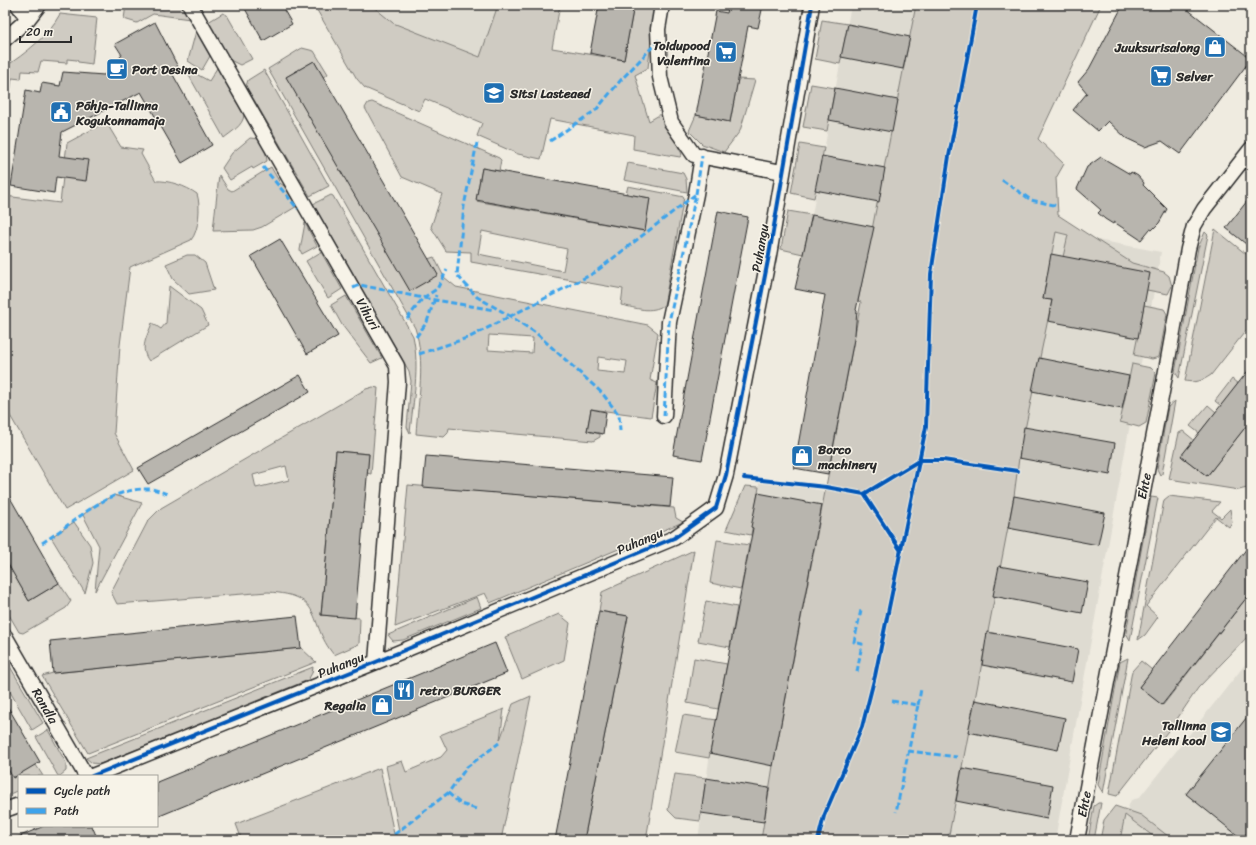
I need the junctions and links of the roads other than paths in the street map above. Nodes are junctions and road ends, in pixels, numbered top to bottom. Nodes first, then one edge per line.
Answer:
1 (18, 5) edge
2 (39, 5) edge
3 (190, 5) edge
4 (662, 5) edge
5 (812, 5) edge
6 (28, 19) junction
7 (5, 39) edge
8 (1251, 149) edge
9 (702, 156) junction
10 (782, 172) junction
11 (664, 416) dead end
12 (7, 643) edge
13 (376, 662) junction
14 (85, 775) edge
15 (94, 775) edge
16 (18, 805) edge
17 (5, 810) edge
18 (1077, 840) edge

1 - 6 street
2 - 6 street
3 - 13 street, Vihuri
4 - 9 street
5 - 10 street, Puhangu
6 - 7 street
8 - 18 street, Ehte
9 - 10 street
9 - 11 street
10 - 13 street, Puhangu
12 - 14 street, Randla
13 - 15 street, Puhangu
16 - 17 street

